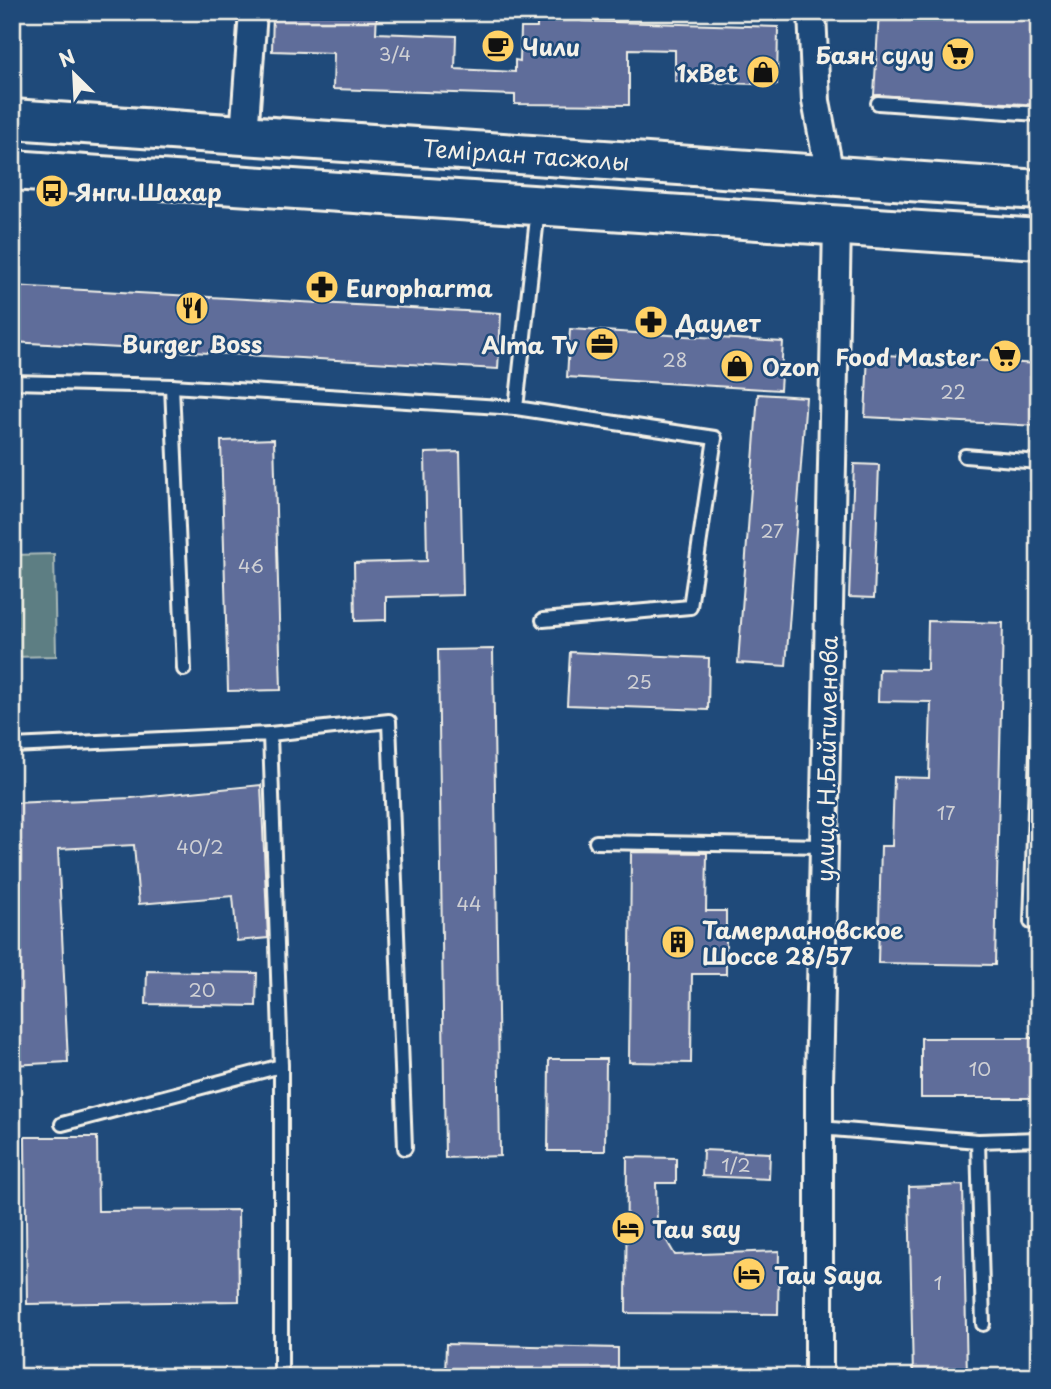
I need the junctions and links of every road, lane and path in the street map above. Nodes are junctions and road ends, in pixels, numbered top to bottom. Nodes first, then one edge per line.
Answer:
1 (253, 12) edge
2 (812, 12) edge
3 (878, 103) dead end
4 (1039, 114) edge
5 (12, 119) edge
6 (244, 135) junction
7 (12, 170) edge
8 (830, 175) junction
9 (1039, 190) edge
10 (538, 205) junction
11 (837, 226) junction
12 (1039, 239) edge
13 (12, 382) edge
14 (173, 386) junction
15 (516, 408) junction
16 (965, 456) dead end
17 (1039, 462) edge
18 (543, 620) dead end
19 (184, 668) dead end
20 (1039, 694) edge
21 (270, 734) junction
22 (12, 746) edge
23 (596, 842) dead end
24 (824, 846) junction
25 (1031, 922) dead end
26 (281, 1066) junction
27 (62, 1124) dead end
28 (818, 1133) junction
29 (1039, 1139) edge
30 (978, 1141) junction
31 (405, 1148) dead end
32 (983, 1324) dead end
33 (281, 1377) edge
34 (819, 1377) edge

1 - 6 street
2 - 8 street
3 - 4 lane
5 - 6 main road, Темірлан тасжолы
6 - 8 main road, Темірлан тасжолы
7 - 10 main road
8 - 9 main road, Темірлан тасжолы
10 - 11 main road
10 - 15 lane
11 - 12 main road
11 - 24 street, улица Н.Байтиленова
13 - 14 lane
14 - 15 lane
14 - 19 lane
15 - 18 lane
16 - 17 lane
20 - 25 lane
21 - 22 lane
21 - 26 lane
21 - 31 lane
23 - 24 lane
24 - 28 street, улица Н.Байтиленова
26 - 27 lane
26 - 33 lane
28 - 30 lane
28 - 34 street, улица Н.Байтиленова
29 - 30 lane
30 - 32 lane

